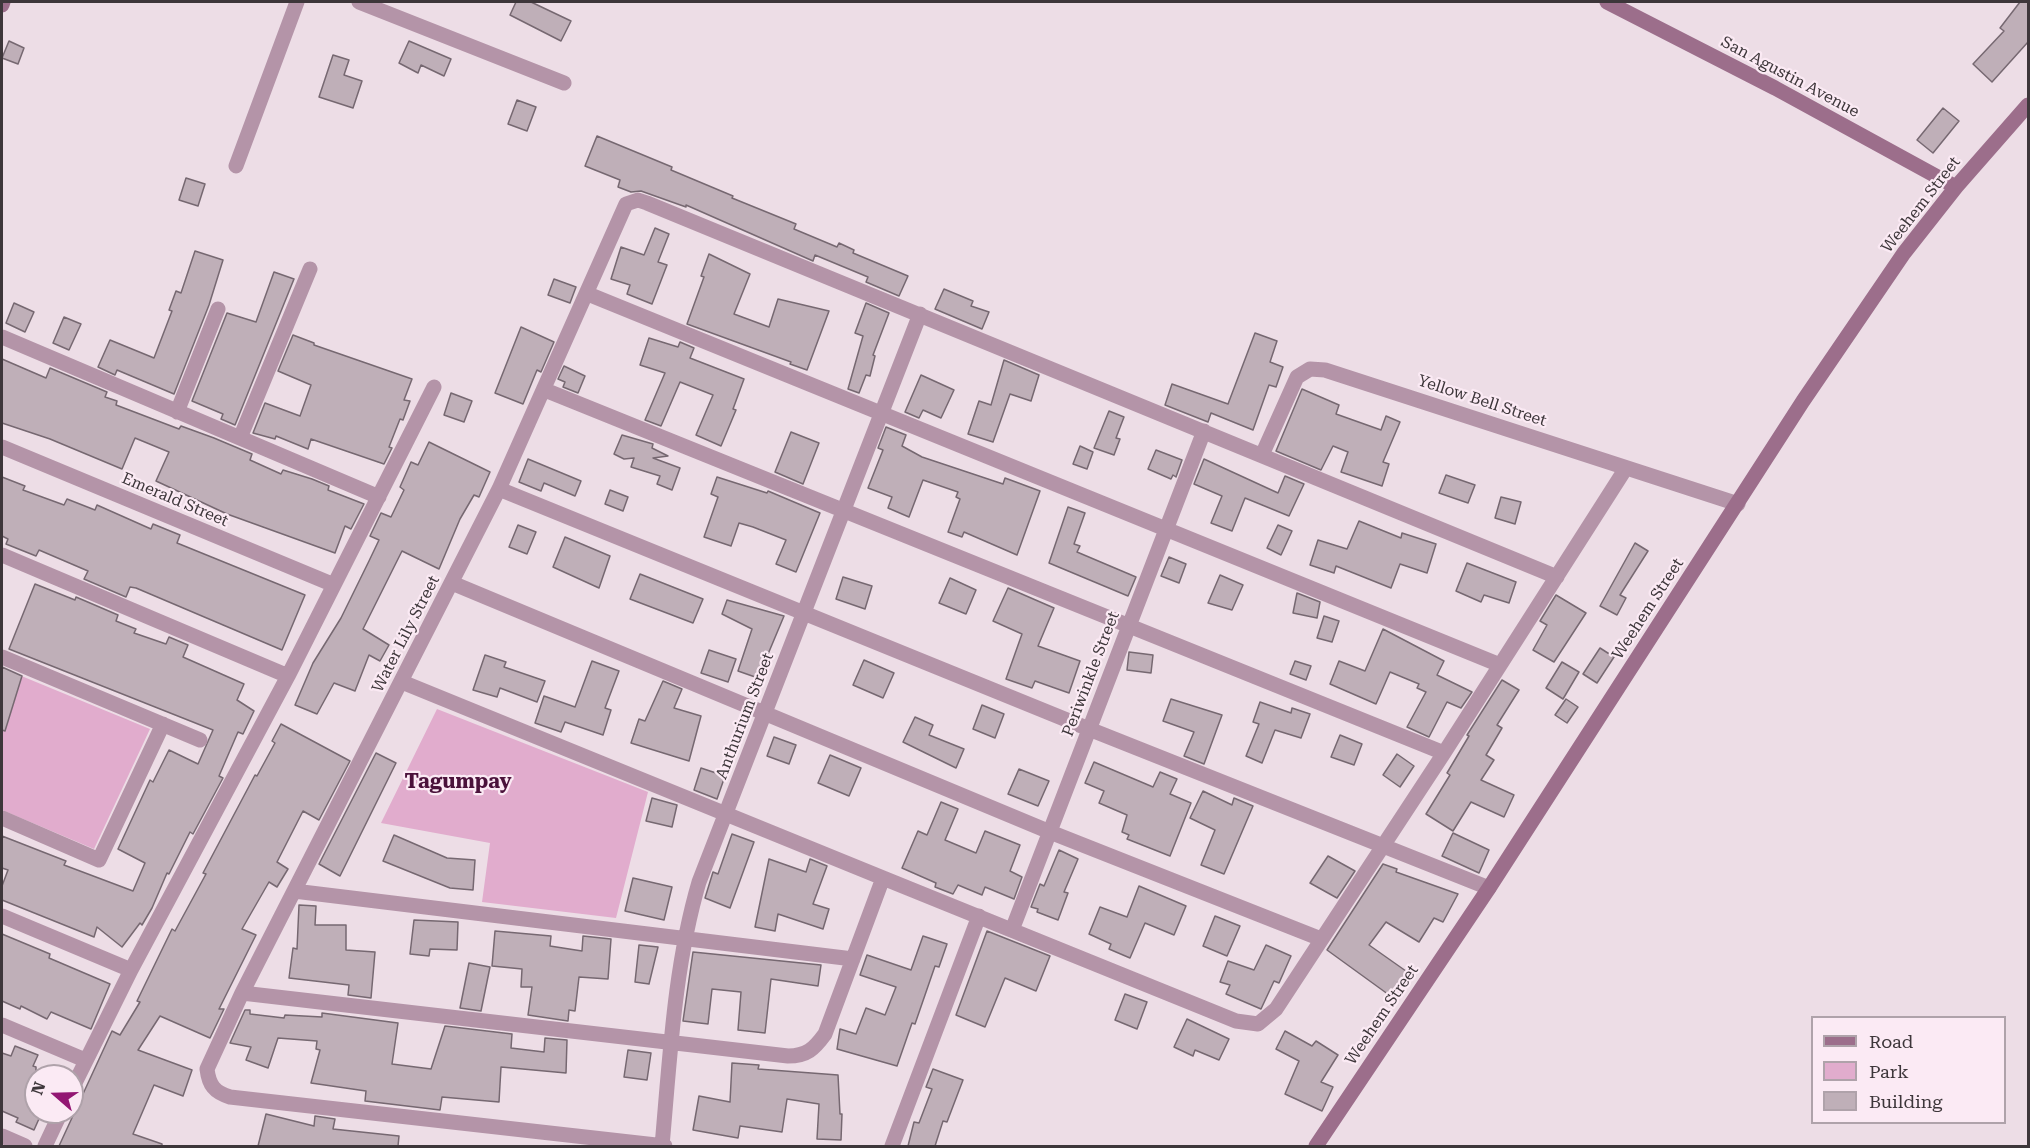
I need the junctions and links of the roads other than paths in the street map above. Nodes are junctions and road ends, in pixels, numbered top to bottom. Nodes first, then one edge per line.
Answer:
1 (297, 2) edge
2 (359, 2) edge
3 (1607, 2) edge
4 (564, 83) dead end
5 (2028, 105) edge
6 (236, 166) dead end
7 (1956, 187) junction
8 (310, 269) dead end
9 (588, 294) junction
10 (218, 309) dead end
11 (920, 314) junction
12 (2, 337) edge
13 (434, 387) dead end
14 (545, 390) junction
15 (177, 411) junction
16 (882, 413) junction
17 (1204, 431) junction
18 (240, 438) junction
19 (2, 447) edge
20 (1262, 455) junction
21 (1626, 468) junction
22 (499, 489) junction
23 (379, 496) junction
24 (1738, 504) junction
25 (843, 512) junction
26 (1166, 529) junction
27 (2, 555) edge
28 (1557, 577) junction
29 (452, 583) junction
30 (334, 585) junction
31 (805, 612) junction
32 (1128, 627) junction
33 (2, 657) edge
34 (1500, 665) junction
35 (288, 676) junction
36 (402, 682) junction
37 (765, 714) junction
38 (163, 724) junction
39 (1089, 729) junction
40 (200, 740) dead end
41 (1444, 753) junction
42 (726, 814) junction
43 (2, 818) edge
44 (1050, 832) junction
45 (1383, 846) junction
46 (884, 878) junction
47 (1489, 888) junction
48 (294, 891) junction
49 (2, 916) edge
50 (978, 916) junction
51 (1012, 930) junction
52 (685, 939) junction
53 (1321, 939) junction
54 (853, 960) junction
55 (131, 970) junction
56 (242, 993) junction
57 (2, 1025) edge
58 (671, 1042) junction
59 (85, 1060) junction
60 (83, 1064) edge
61 (55, 1124) edge
62 (2, 1137) edge
63 (25, 1146) edge
64 (45, 1146) edge
65 (664, 1146) edge
66 (892, 1146) edge
67 (1316, 1146) edge

1 - 6 street
2 - 4 street
3 - 7 street, San Agustin Avenue
5 - 7 street, Weehem Street
7 - 24 street, Weehem Street
8 - 18 street
9 - 11 street, Water Lily Street
9 - 14 street, Water Lily Street
9 - 16 street
10 - 15 street
11 - 16 street, Anthurium Street
11 - 17 street
12 - 15 street
13 - 23 street
14 - 22 street, Water Lily Street
14 - 25 street
15 - 18 street
16 - 25 street, Anthurium Street
16 - 26 street
17 - 20 street
17 - 26 street, Periwinkle Street
18 - 23 street
19 - 30 street, Emerald Street
20 - 21 street, Yellow Bell Street
20 - 28 street
21 - 24 street, Yellow Bell Street
21 - 28 street
22 - 29 street, Water Lily Street
22 - 31 street
23 - 30 street
24 - 47 street, Weehem Street
25 - 31 street, Anthurium Street
25 - 32 street
26 - 32 street, Periwinkle Street
26 - 34 street
27 - 35 street
28 - 34 street
29 - 36 street, Water Lily Street
29 - 37 street
30 - 35 street
31 - 37 street, Anthurium Street
31 - 39 street
32 - 39 street, Periwinkle Street
32 - 41 street
33 - 38 street
34 - 41 street
35 - 55 street
36 - 42 street
36 - 48 street, Water Lily Street
37 - 42 street, Anthurium Street
37 - 44 street
38 - 40 street
38 - 43 street
39 - 44 street, Periwinkle Street
39 - 45 street
41 - 45 street
42 - 46 street
42 - 52 street, Anthurium Street
44 - 51 street, Periwinkle Street
44 - 53 street
45 - 47 street
45 - 53 street
46 - 50 street
46 - 54 street
47 - 67 street, Weehem Street
48 - 52 street
48 - 56 street, Water Lily Street
49 - 55 street
50 - 51 street
50 - 66 street
51 - 53 street
52 - 54 street
52 - 58 street, Anthurium Street
54 - 58 street
55 - 59 street
56 - 58 street
56 - 65 street, Water Lily Street
57 - 59 street
58 - 65 street, Anthurium Street
59 - 60 street
61 - 64 street
62 - 63 street

